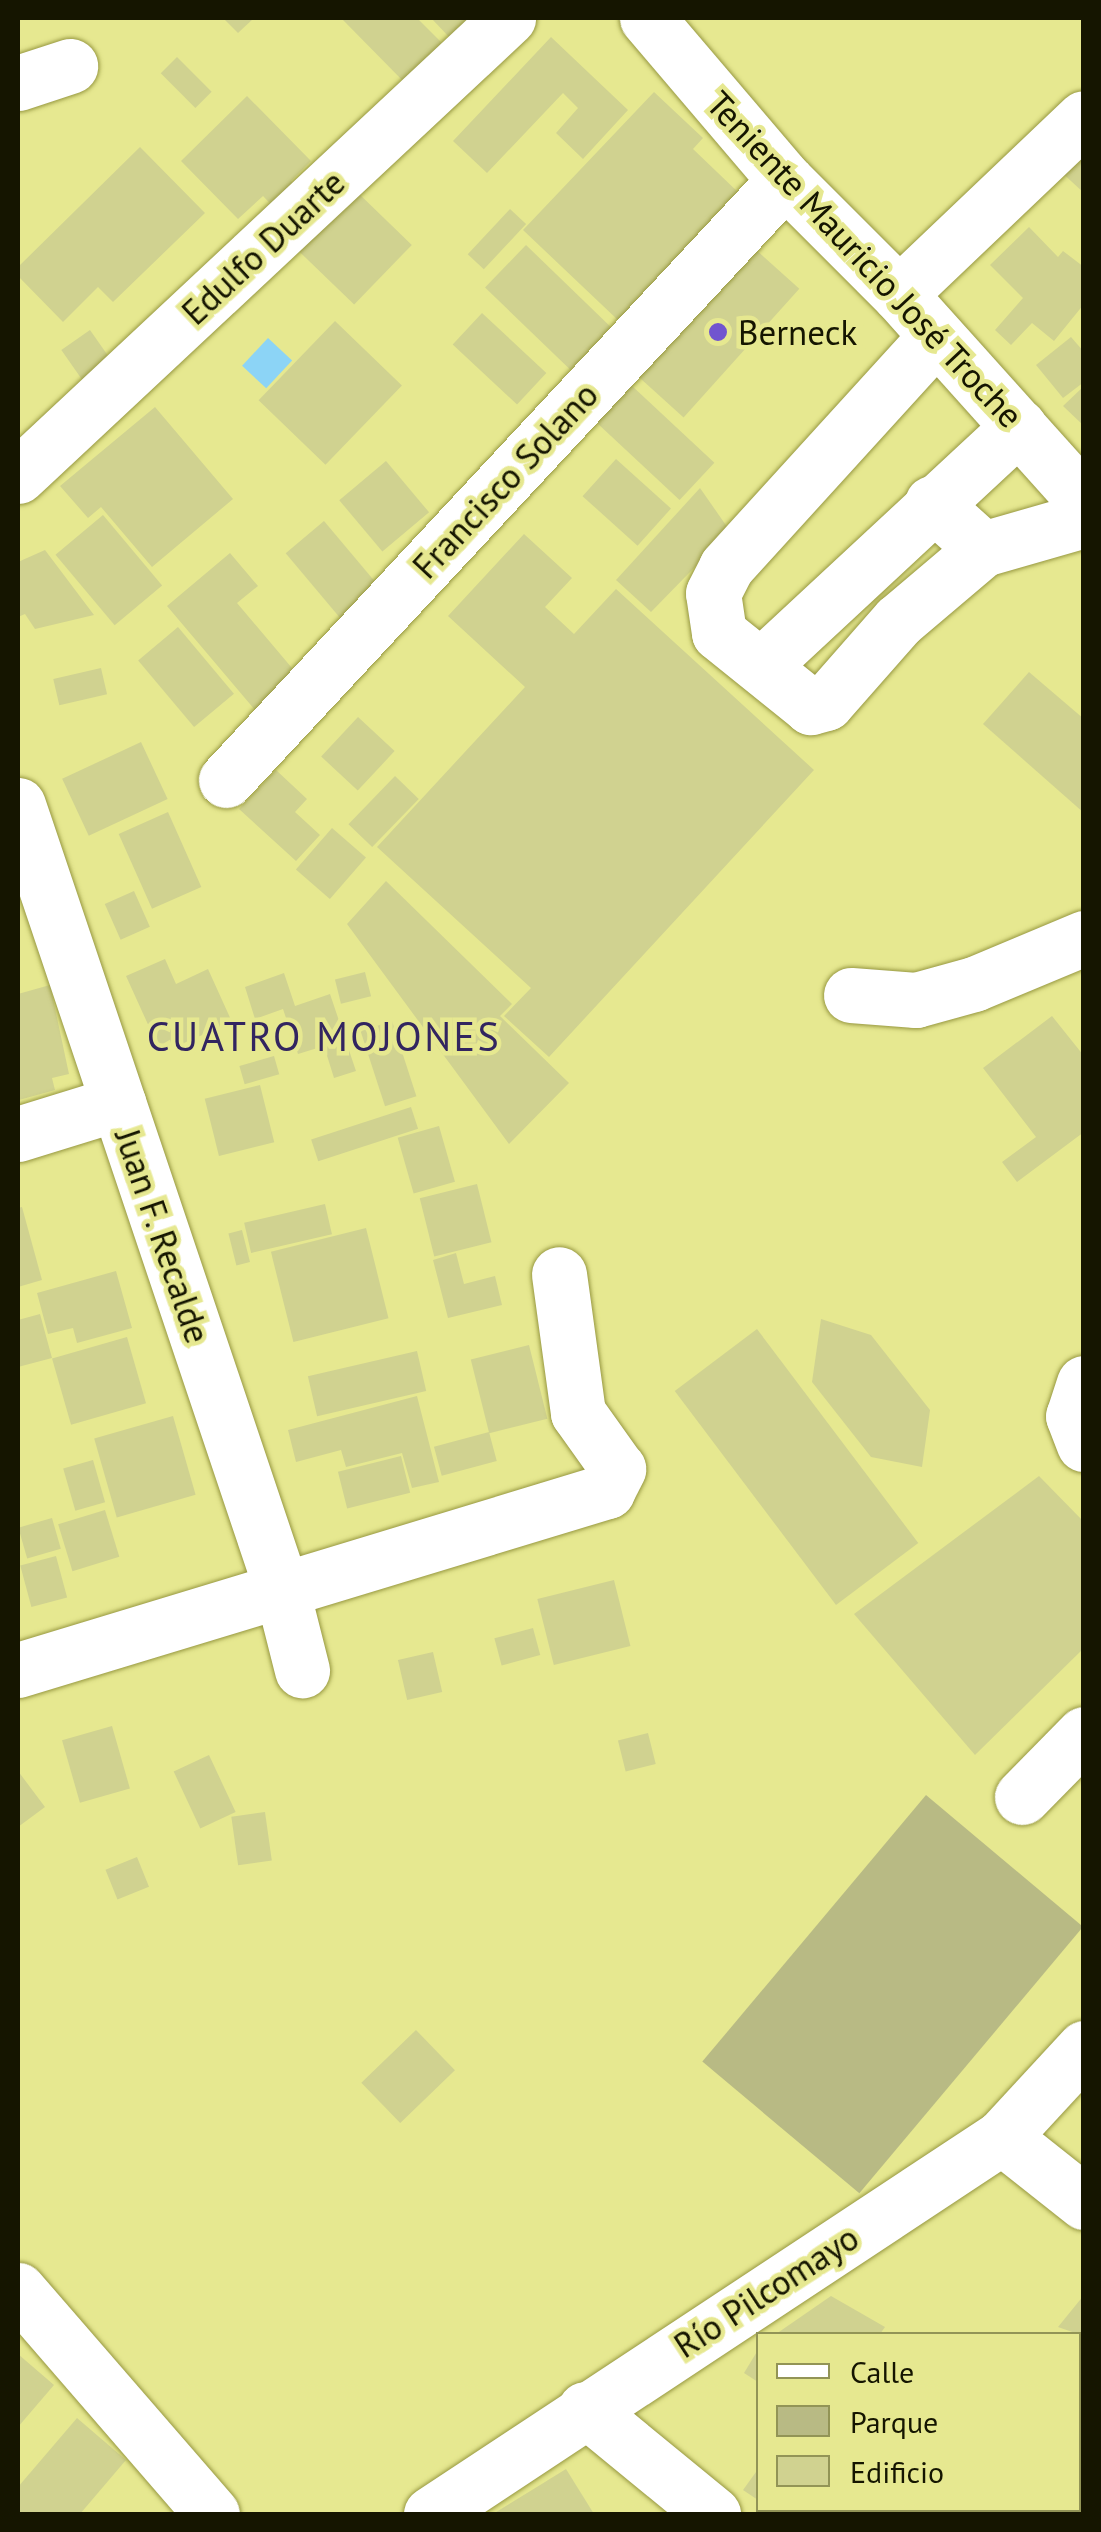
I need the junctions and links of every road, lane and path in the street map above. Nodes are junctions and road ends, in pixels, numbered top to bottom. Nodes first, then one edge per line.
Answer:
1 (508, 18) edge
2 (647, 18) edge
3 (70, 66) dead end
4 (18, 82) edge
5 (1084, 118) edge
6 (785, 180) junction
7 (899, 294) junction
8 (935, 338) junction
9 (1019, 426) junction
10 (18, 476) edge
11 (1084, 500) edge
12 (932, 502) junction
13 (1084, 520) edge
14 (984, 549) junction
15 (760, 666) junction
16 (226, 780) dead end
17 (18, 805) edge
18 (1084, 938) edge
19 (851, 995) dead end
20 (118, 1102) junction
21 (18, 1134) edge
22 (559, 1274) dead end
23 (1084, 1383) edge
24 (1084, 1444) edge
25 (281, 1587) junction
26 (18, 1670) edge
27 (302, 1670) dead end
28 (1084, 1734) edge
29 (1022, 1797) dead end
30 (1084, 2048) edge
31 (1002, 2138) junction
32 (1084, 2202) edge
33 (18, 2290) edge
34 (585, 2409) junction
35 (212, 2514) edge
36 (432, 2514) edge
37 (713, 2514) edge

1 - 10 street, Edulfo Duarte
2 - 6 street, Teniente Mauricio José Troche
3 - 4 street
5 - 7 street
6 - 7 street, Teniente Mauricio José Troche
6 - 16 street, Francisco Solano
7 - 8 street, Teniente Mauricio José Troche
8 - 9 street, Teniente Mauricio José Troche
8 - 15 street
9 - 11 street, Teniente Mauricio José Troche
9 - 12 street
12 - 14 street
12 - 15 street
13 - 14 street
14 - 15 street
17 - 20 street, Juan F. Recalde
18 - 19 street
20 - 21 street
20 - 25 street, Juan F. Recalde
22 - 25 street
23 - 24 street
25 - 26 street
25 - 27 street, Juan F. Recalde
28 - 29 street
30 - 31 street, Río Pilcomayo
31 - 32 street
31 - 34 street, Río Pilcomayo
33 - 35 street
34 - 36 street, Río Pilcomayo
34 - 37 street

